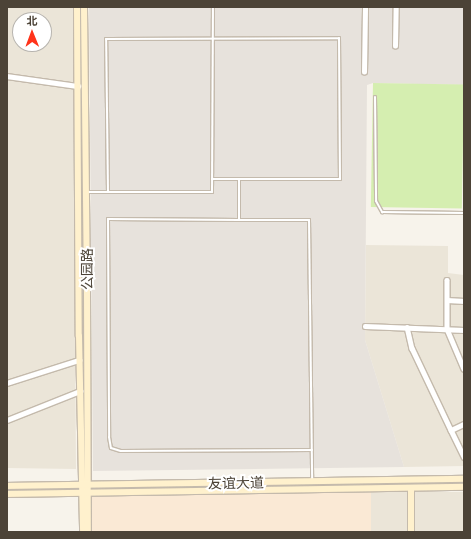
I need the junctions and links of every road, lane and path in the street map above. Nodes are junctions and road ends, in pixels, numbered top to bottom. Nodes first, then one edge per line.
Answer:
1 (77, 7) edge
2 (84, 7) edge
3 (212, 7) edge
4 (365, 7) edge
5 (396, 7) edge
6 (212, 38) junction
7 (395, 46) dead end
8 (364, 72) dead end
9 (7, 76) edge
10 (78, 86) junction
11 (376, 97) dead end
12 (212, 179) junction
13 (239, 179) junction
14 (86, 192) junction
15 (108, 192) junction
16 (464, 213) edge
17 (239, 220) junction
18 (447, 280) dead end
19 (447, 300) junction
20 (464, 301) edge
21 (365, 326) dead end
22 (407, 327) junction
23 (447, 329) junction
24 (464, 330) edge
25 (80, 360) junction
26 (464, 369) edge
27 (7, 383) edge
28 (80, 391) junction
29 (7, 420) edge
30 (464, 424) edge
31 (451, 430) junction
32 (312, 450) junction
33 (463, 454) edge
34 (464, 479) edge
35 (312, 481) junction
36 (84, 485) junction
37 (7, 486) edge
38 (411, 488) junction
39 (464, 488) edge
40 (85, 493) junction
41 (7, 494) edge
42 (83, 532) edge
43 (88, 532) edge
44 (411, 532) edge

1 - 10 street
2 - 14 street, 公园路
3 - 6 lane
4 - 8 street
5 - 7 street
6 - 12 lane
6 - 13 lane
6 - 15 lane
9 - 10 street
10 - 25 street
11 - 16 lane
12 - 13 lane
12 - 15 lane
13 - 17 lane
14 - 15 lane
14 - 36 street, 公园路
17 - 32 lane
17 - 32 lane
18 - 19 street
19 - 20 street
19 - 23 street
21 - 22 street
22 - 23 street
22 - 31 street
23 - 24 street
23 - 26 street
25 - 27 street
25 - 28 street
28 - 29 street
28 - 36 street
30 - 31 street
31 - 33 street
32 - 35 lane
34 - 35 street, 友谊大道
35 - 36 street, 友谊大道
36 - 37 street, 友谊大道
36 - 40 street, 公园路
38 - 39 street, 友谊大道
38 - 40 street, 友谊大道
38 - 44 street
40 - 41 street, 友谊大道
40 - 42 street
40 - 43 street, 公园路

